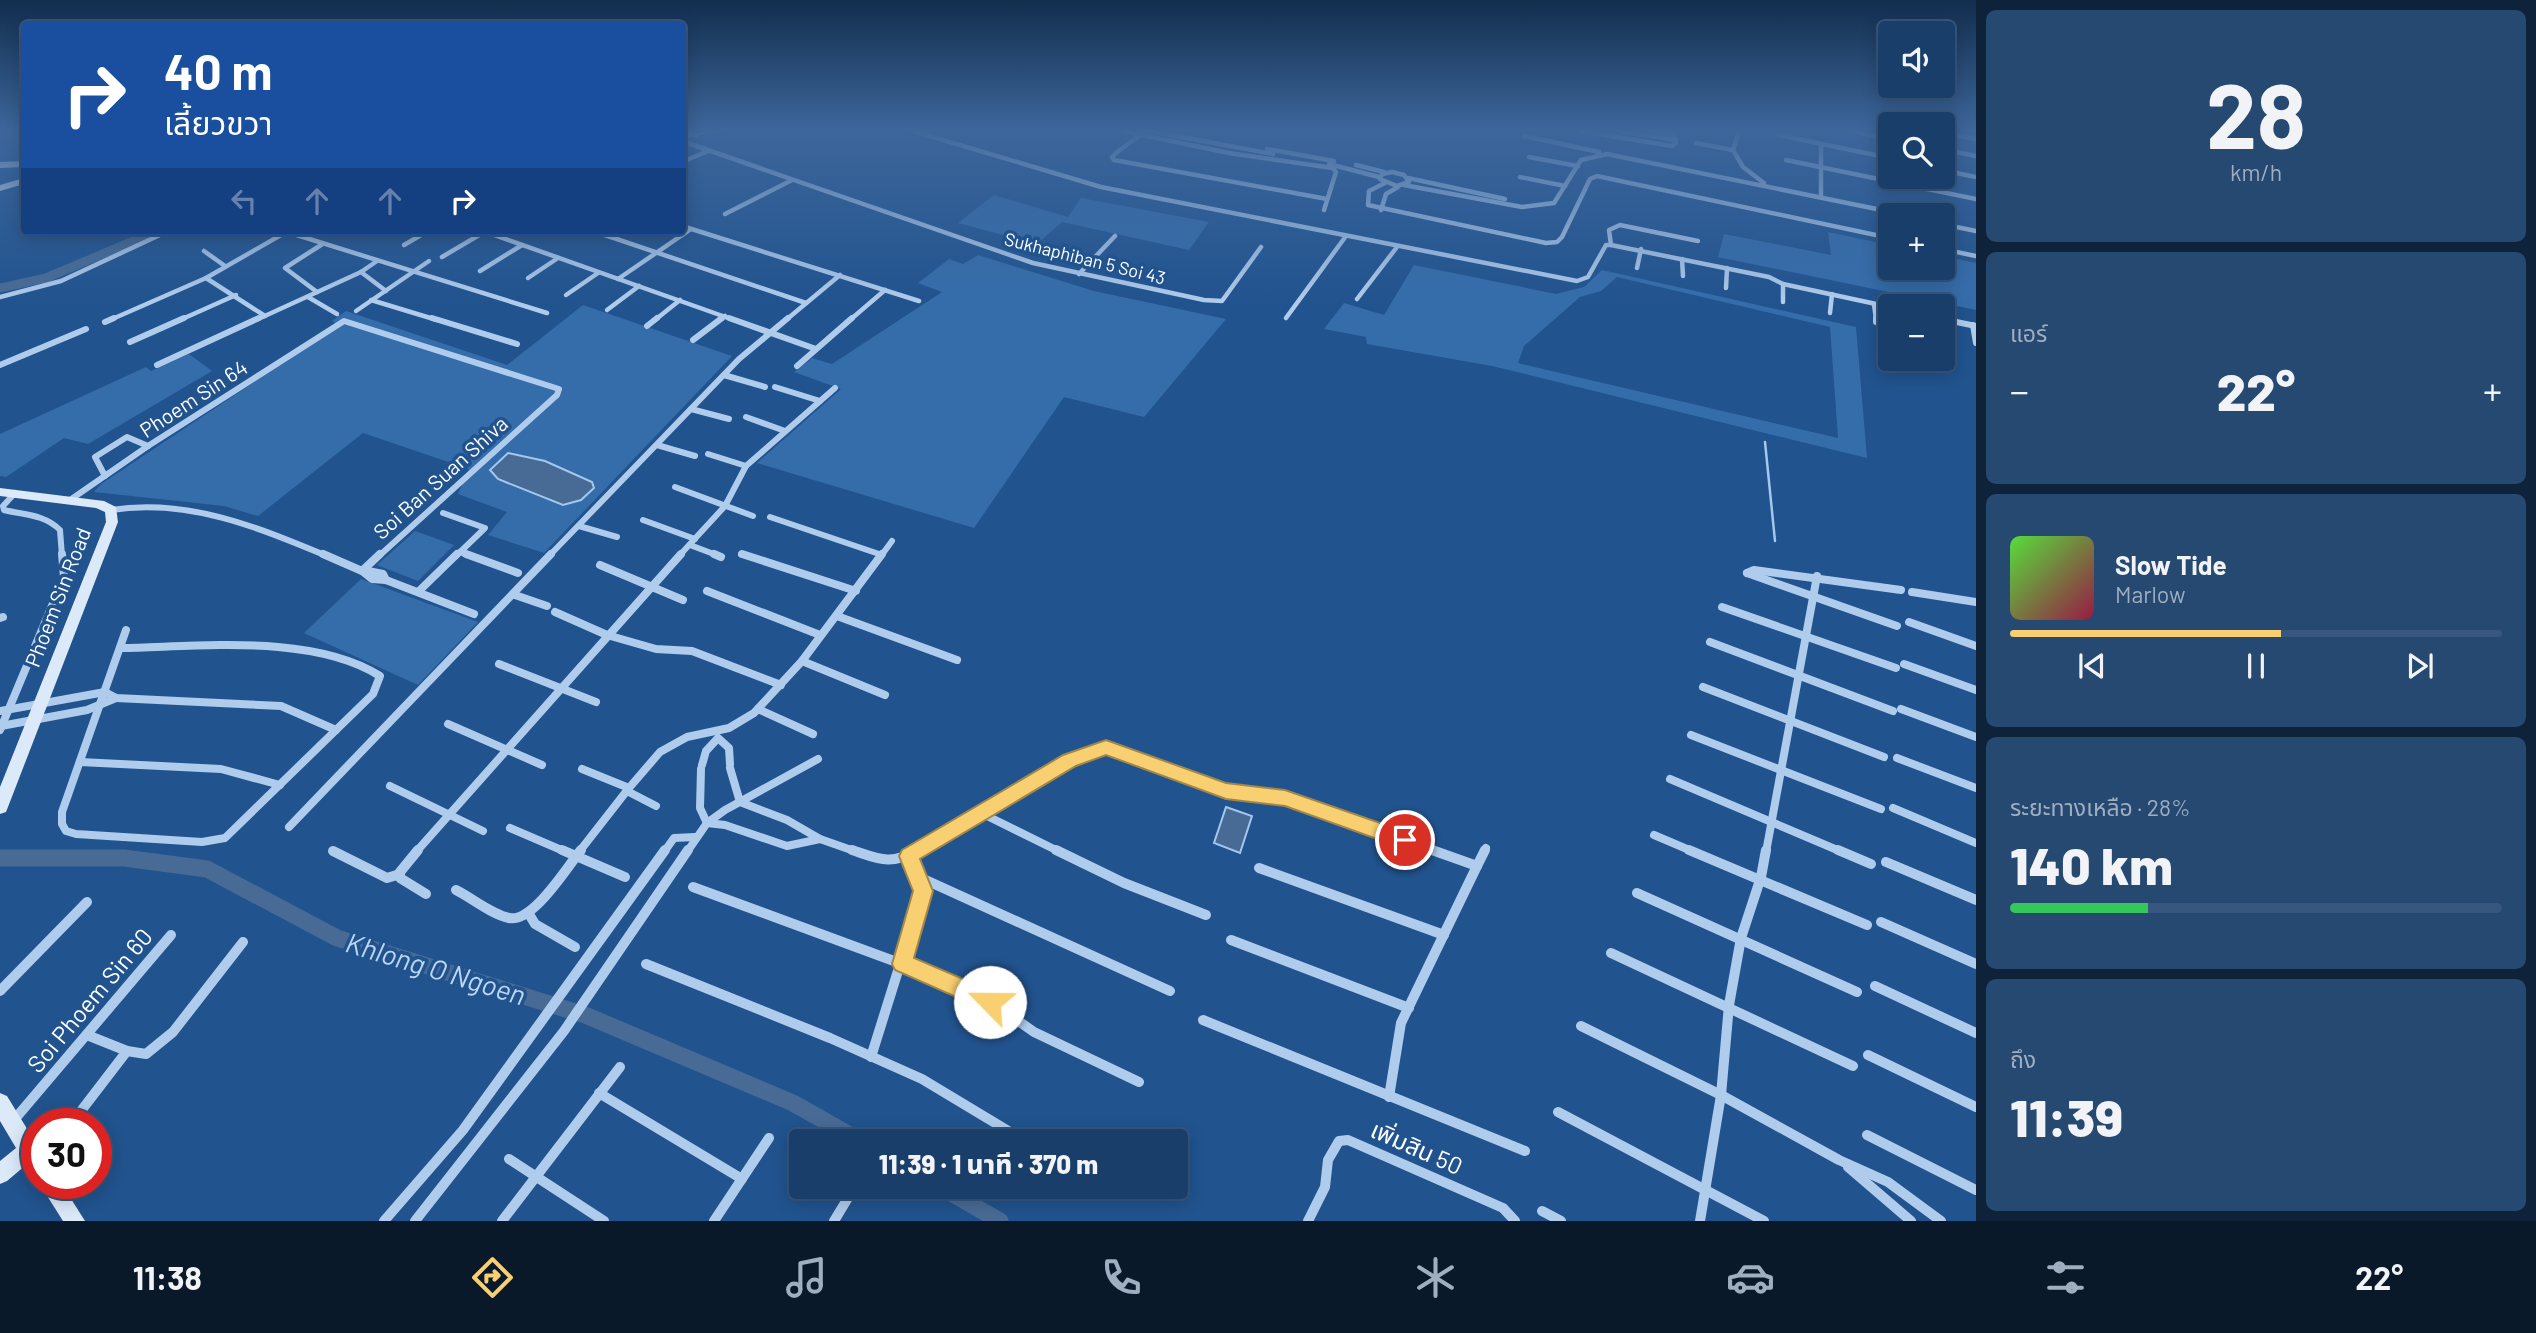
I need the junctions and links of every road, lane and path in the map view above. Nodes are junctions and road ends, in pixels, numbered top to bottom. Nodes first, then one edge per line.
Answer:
1 (776, 188) edge
2 (815, 188) edge
3 (1106, 188) edge
4 (1267, 188) edge
5 (1331, 188) edge
6 (1375, 188) edge
7 (1397, 188) edge
8 (1431, 188) edge
9 (1438, 188) edge
10 (1563, 188) edge
11 (1585, 188) edge
12 (1654, 188) edge
13 (1782, 188) edge
14 (1821, 188) edge
15 (1926, 188) edge
16 (1441, 189) junction
17 (1821, 196) junction
18 (1976, 198) edge
19 (1327, 199) junction
20 (1324, 209) dead end
21 (1381, 209) junction
22 (1878, 209) edge
23 (725, 214) dead end
24 (686, 227) edge
25 (1955, 227) edge
26 (691, 229) junction
27 (1976, 231) edge
28 (686, 232) edge
29 (160, 235) edge
30 (280, 235) edge
31 (297, 235) edge
32 (421, 235) edge
33 (478, 235) edge
34 (496, 235) edge
35 (605, 235) edge
36 (682, 235) edge
37 (1878, 235) edge
38 (1115, 236) dead end
39 (1346, 236) junction
40 (1698, 241) dead end
41 (1611, 244) junction
42 (321, 245) junction
43 (404, 245) dead end
44 (522, 245) junction
45 (1261, 247) dead end
46 (1397, 247) junction
47 (1642, 249) junction
48 (204, 251) dead end
49 (656, 252) junction
50 (1955, 252) edge
51 (442, 257) dead end
52 (1976, 257) edge
53 (558, 258) junction
54 (1682, 259) junction
55 (377, 261) junction
56 (429, 261) dead end
57 (225, 267) junction
58 (1637, 268) dead end
59 (1727, 268) junction
60 (414, 271) junction
61 (480, 271) dead end
62 (360, 272) junction
63 (598, 273) junction
64 (1079, 274) junction
65 (840, 275) junction
66 (1683, 276) dead end
67 (206, 278) junction
68 (528, 278) dead end
69 (618, 279) junction
70 (1783, 284) junction
71 (639, 286) junction
72 (1726, 288) dead end
73 (885, 290) junction
74 (386, 291) junction
75 (317, 292) junction
76 (1832, 294) junction
77 (236, 295) junction
78 (566, 295) dead end
79 (0, 297) edge
80 (308, 297) junction
81 (1357, 299) dead end
82 (371, 300) junction
83 (680, 300) junction
84 (919, 301) dead end
85 (1783, 302) dead end
86 (806, 303) junction
87 (1874, 304) junction
88 (1878, 305) edge
89 (607, 310) dead end
90 (356, 311) dead end
91 (547, 313) dead end
92 (1830, 313) dead end
93 (337, 314) dead end
94 (265, 316) junction
95 (725, 316) junction
96 (1286, 318) dead end
97 (105, 322) dead end
98 (1876, 322) dead end
99 (1955, 322) edge
100 (335, 325) joint
101 (647, 326) dead end
102 (1975, 326) edge
103 (86, 329) dead end
104 (769, 333) junction
105 (693, 340) dead end
106 (130, 342) dead end
107 (1976, 343) edge
108 (517, 344) dead end
109 (816, 349) junction
110 (0, 365) edge
111 (157, 365) dead end
112 (797, 366) dead end
113 (724, 375) junction
114 (765, 387) dead end
115 (775, 387) dead end
116 (835, 388) dead end
117 (820, 401) junction
118 (691, 409) junction
119 (746, 417) dead end
120 (729, 419) dead end
121 (785, 431) junction
122 (657, 445) junction
123 (148, 446) junction
124 (708, 454) dead end
125 (695, 456) dead end
126 (746, 466) junction
127 (105, 476) junction
128 (675, 487) dead end
129 (7, 492) edge
130 (70, 500) junction
131 (725, 506) junction
132 (111, 510) junction
133 (443, 513) dead end
134 (753, 516) dead end
135 (770, 517) dead end
136 (643, 520) dead end
137 (579, 526) junction
138 (617, 537) dead end
139 (892, 541) dead end
140 (693, 542) junction
141 (460, 552) junction
142 (741, 554) dead end
143 (882, 555) junction
144 (721, 557) dead end
145 (600, 565) dead end
146 (362, 570) junction
147 (518, 573) dead end
148 (1817, 576) junction
149 (652, 587) junction
150 (1901, 590) dead end
151 (707, 591) dead end
152 (856, 591) junction
153 (418, 592) junction
154 (1912, 592) dead end
155 (515, 595) junction
156 (1813, 599) junction
157 (684, 600) dead end
158 (1976, 602) edge
159 (547, 606) dead end
160 (1722, 607) dead end
161 (555, 612) dead end
162 (474, 614) dead end
163 (837, 616) junction
164 (1909, 622) dead end
165 (1897, 626) dead end
166 (126, 630) dead end
167 (607, 635) junction
168 (820, 635) junction
169 (1806, 637) junction
170 (1710, 642) dead end
171 (1976, 646) edge
172 (120, 648) junction
173 (957, 660) dead end
174 (802, 661) junction
175 (499, 664) dead end
176 (1904, 664) dead end
177 (1896, 668) dead end
178 (1799, 676) junction
179 (780, 685) junction
180 (560, 687) junction
181 (1703, 687) dead end
182 (1976, 690) edge
183 (105, 692) junction
184 (885, 695) dead end
185 (116, 698) junction
186 (596, 702) dead end
187 (41, 705) junction
188 (99, 707) junction
189 (10, 708) junction
190 (758, 709) junction
191 (0, 710) edge
192 (1788, 720) junction
193 (35, 721) junction
194 (448, 724) dead end
195 (1, 728) edge
196 (336, 730) junction
197 (813, 734) dead end
198 (717, 735) junction
199 (1691, 735) dead end
200 (1976, 737) edge
201 (508, 749) junction
202 (1884, 757) dead end
203 (1897, 758) dead end
204 (818, 759) dead end
205 (80, 762) junction
206 (542, 765) dead end
207 (582, 769) dead end
208 (1781, 771) junction
209 (1670, 779) dead end
210 (281, 785) junction
211 (390, 786) dead end
212 (1976, 788) edge
213 (628, 790) junction
214 (740, 802) junction
215 (656, 806) dead end
216 (0, 807) edge
217 (1893, 808) dead end
218 (1881, 809) dead end
219 (979, 812) junction
220 (450, 815) junction
221 (1772, 820) junction
222 (707, 823) junction
223 (289, 827) dead end
224 (510, 828) dead end
225 (483, 831) dead end
226 (1654, 835) dead end
227 (695, 837) junction
228 (820, 839) junction
229 (1976, 843) edge
230 (1486, 848) dead end
231 (333, 851) dead end
232 (909, 856) junction
233 (578, 857) junction
234 (1886, 862) dead end
235 (1871, 864) dead end
236 (1477, 866) junction
237 (1259, 868) dead end
238 (401, 874) junction
239 (625, 877) dead end
240 (919, 877) junction
241 (1761, 877) junction
242 (694, 887) dead end
243 (456, 890) dead end
244 (1637, 893) dead end
245 (426, 894) dead end
246 (1976, 900) edge
247 (87, 902) dead end
248 (528, 914) junction
249 (1206, 915) dead end
250 (1881, 922) dead end
251 (1867, 925) dead end
252 (171, 935) dead end
253 (1444, 935) junction
254 (1741, 938) junction
255 (1231, 940) dead end
256 (243, 942) dead end
257 (575, 947) dead end
258 (1611, 953) dead end
259 (646, 964) dead end
260 (902, 964) junction
261 (1976, 964) edge
262 (1875, 986) dead end
263 (1170, 991) dead end
264 (0, 992) edge
265 (1857, 992) dead end
266 (1729, 1005) junction
267 (1409, 1008) junction
268 (1203, 1020) dead end
269 (1581, 1026) dead end
270 (1976, 1033) edge
271 (87, 1035) junction
272 (127, 1051) junction
273 (1868, 1055) dead end
274 (871, 1057) junction
275 (1853, 1066) dead end
276 (620, 1067) dead end
277 (1139, 1082) dead end
278 (600, 1093) junction
279 (1721, 1095) junction
280 (1389, 1097) junction
281 (0, 1103) edge
282 (1976, 1107) edge
283 (83, 1108) edge
284 (1558, 1112) dead end
285 (11, 1124) junction
286 (1006, 1129) edge
287 (1867, 1135) dead end
288 (769, 1138) dead end
289 (21, 1140) edge
290 (1525, 1151) dead end
291 (509, 1159) dead end
292 (1839, 1160) junction
293 (21, 1164) edge
294 (0, 1174) edge
295 (535, 1176) junction
296 (742, 1179) junction
297 (1705, 1189) junction
298 (1976, 1190) edge
299 (60, 1199) edge
300 (847, 1199) edge
301 (1542, 1211) dead end
302 (75, 1221) edge
303 (384, 1221) edge
304 (415, 1221) edge
305 (502, 1221) edge
306 (604, 1221) edge
307 (714, 1221) edge
308 (834, 1221) edge
309 (1308, 1221) edge
310 (1515, 1221) edge
311 (1561, 1221) edge
312 (1700, 1221) edge
313 (1763, 1221) edge
314 (1911, 1221) edge
315 (1941, 1221) edge

1 - 23 street
2 - 64 street, Sukhaphiban 5 Soi 43
3 - 39 street
4 - 19 street
5 - 19 street
6 - 21 street
7 - 21 street
8 - 16 street
9 - 16 street
10 - 16 street
11 - 21 street
12 - 37 street
13 - 17 street
14 - 17 street
15 - 18 street
17 - 22 street
19 - 20 street
24 - 26 street
25 - 27 street
26 - 28 street
26 - 65 street
29 - 79 street
30 - 57 street
31 - 42 street
32 - 43 street
33 - 51 street
34 - 44 street
35 - 49 street
36 - 49 street
38 - 64 street
39 - 46 street
39 - 96 street
40 - 41 street
41 - 46 street
41 - 47 street
42 - 55 street
42 - 75 street
44 - 53 street
44 - 61 street
45 - 64 street, Sukhaphiban 5 Soi 43
46 - 81 street
47 - 54 street
47 - 58 street
48 - 57 street
49 - 69 street
49 - 86 street
50 - 52 street
53 - 63 street
53 - 68 street
54 - 59 street
54 - 66 street
55 - 60 street
55 - 62 street
56 - 60 street
57 - 67 street
59 - 70 street
59 - 72 street
60 - 74 street
60 - 91 street
62 - 74 street
62 - 75 street
63 - 69 street
63 - 78 street
65 - 73 street
65 - 86 street
67 - 77 street
67 - 97 street
69 - 71 street
70 - 76 street
70 - 85 street
71 - 83 street
71 - 89 street
73 - 84 street
73 - 109 street
74 - 82 street
75 - 80 street
76 - 87 street
76 - 92 street
77 - 94 street
77 - 106 street
80 - 93 street
80 - 94 street
82 - 90 street
82 - 108 street
83 - 95 street
83 - 101 street
86 - 104 street
87 - 88 street
87 - 98 street
94 - 111 street
95 - 104 street
95 - 105 street
99 - 102 street
100 - 123 street, Phoem Sin 64
100 - 146 street, Soi Ban Suan Shiva
102 - 107 street
103 - 110 street
104 - 109 street
104 - 113 street
109 - 112 street
113 - 114 street
113 - 118 street
115 - 117 street
116 - 117 street
117 - 121 street
118 - 120 street
118 - 122 street
119 - 121 street
121 - 126 street
122 - 125 street
122 - 137 street
123 - 127 street, Phoem Sin 64
123 - 127 street
124 - 126 street
126 - 131 street
127 - 130 street, Phoem Sin 64
128 - 131 street
129 - 130 street, Phoem Sin Road
129 - 189 street
130 - 132 street, Phoem Sin Road
131 - 134 street
131 - 140 street
132 - 146 street
132 - 187 street, Phoem Sin Road
133 - 141 street
135 - 143 street
136 - 140 street
137 - 138 street
137 - 155 street
139 - 143 street
140 - 144 street
140 - 149 street
141 - 147 street
141 - 153 street
142 - 152 street
143 - 152 street
145 - 149 street
146 - 153 street
148 - 150 street
148 - 156 street
148 - 156 street
149 - 157 street
149 - 167 street
151 - 168 street
152 - 163 street
153 - 162 street
154 - 158 street
155 - 159 street
155 - 223 street
156 - 165 street
156 - 169 street
160 - 169 street
161 - 167 street
163 - 168 street
163 - 173 street
164 - 171 street
166 - 172 street
167 - 179 street
167 - 180 street
168 - 174 street
169 - 177 street
169 - 178 street
170 - 178 street
172 - 183 street
172 - 196 street
174 - 179 street
174 - 184 street
175 - 180 street
176 - 182 street
178 - 192 street
178 - 200 street
179 - 190 street
180 - 186 street
180 - 201 street
181 - 192 street
183 - 185 street
183 - 187 street
183 - 188 street
185 - 188 street
185 - 196 street
187 - 189 street
187 - 193 street, Phoem Sin Road
188 - 193 street
188 - 205 street
189 - 191 street
189 - 195 street
190 - 197 street
190 - 198 street
192 - 202 street
192 - 208 street
193 - 195 street
193 - 216 street, Phoem Sin Road
194 - 201 street
196 - 210 street
198 - 213 street
198 - 214 street
198 - 222 street
199 - 208 street
201 - 206 street
201 - 220 street
203 - 212 street
204 - 214 street
205 - 210 street
205 - 210 street
207 - 213 street
208 - 218 street
208 - 221 street
209 - 221 street
211 - 220 street
213 - 215 street
213 - 233 street
214 - 222 street
214 - 228 street
217 - 229 street
219 - 232 street
219 - 236 street
219 - 249 street
220 - 225 street
220 - 238 street
221 - 235 street
221 - 241 street
222 - 227 street
222 - 228 street
224 - 233 street
226 - 241 street
227 - 303 street
227 - 304 street
228 - 232 street
230 - 236 street
231 - 238 street
232 - 240 street
233 - 239 street
233 - 248 street
234 - 246 street
236 - 253 street
237 - 253 street
238 - 245 street
240 - 260 street
240 - 263 street
241 - 251 street
241 - 254 street
242 - 260 street
243 - 248 street
244 - 254 street
247 - 264 street
248 - 257 street
250 - 261 street
252 - 271 street, Soi Phoem Sin 60
253 - 267 street
254 - 265 street
254 - 266 street
255 - 267 street
256 - 272 street
258 - 266 street
259 - 274 street
260 - 274 street
260 - 277 street
262 - 270 street
266 - 275 street
266 - 279 street
267 - 280 street
268 - 280 street
269 - 279 street
271 - 272 street
271 - 285 street, Soi Phoem Sin 60
272 - 283 street
273 - 282 street
274 - 286 street
276 - 278 street
278 - 295 street
278 - 296 street
279 - 292 street
279 - 297 street
280 - 290 street
281 - 285 street
284 - 297 street
285 - 289 street
287 - 298 street
288 - 296 street
291 - 295 street
292 - 314 street
292 - 315 street
293 - 294 street
295 - 305 street
295 - 306 street
296 - 307 street
297 - 312 street
297 - 313 street
299 - 302 street
300 - 308 street
301 - 311 street
309 - 310 street, เพิ่มสิน 50

